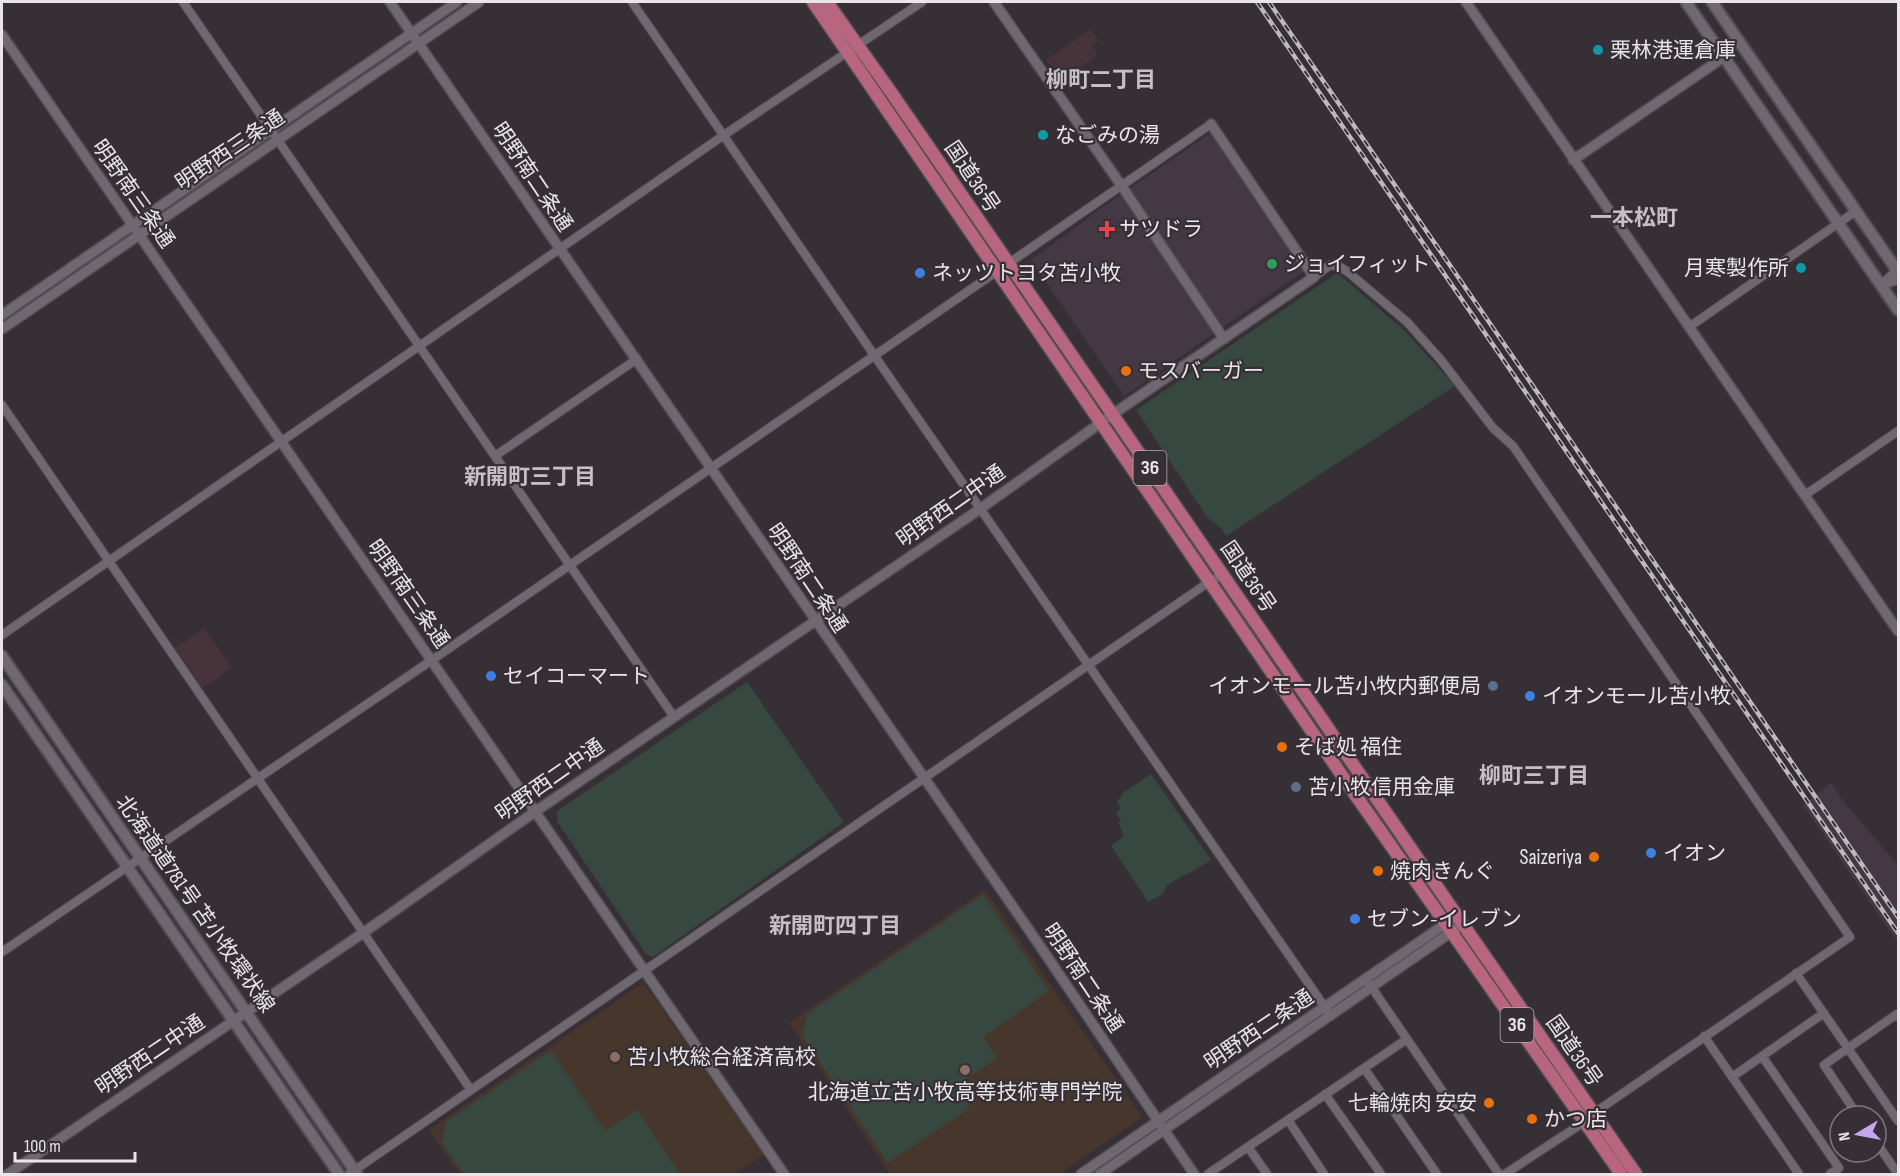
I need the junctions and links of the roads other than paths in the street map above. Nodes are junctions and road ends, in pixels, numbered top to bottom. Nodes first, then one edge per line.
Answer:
1 (183, 2) edge
2 (390, 2) edge
3 (457, 2) edge
4 (479, 2) edge
5 (632, 2) edge
6 (813, 2) edge
7 (827, 2) edge
8 (922, 2) edge
9 (994, 2) edge
10 (1466, 2) edge
11 (1686, 2) edge
12 (1712, 2) edge
13 (411, 33) junction
14 (2, 34) edge
15 (418, 43) junction
16 (853, 50) junction
17 (1724, 57) junction
18 (1211, 124) joint
19 (271, 130) junction
20 (724, 135) junction
21 (278, 140) junction
22 (1573, 160) junction
23 (1121, 185) junction
24 (1856, 211) junction
25 (1839, 224) junction
26 (133, 225) junction
27 (139, 234) junction
28 (560, 249) junction
29 (1002, 267) junction
30 (1898, 273) edge
31 (1314, 277) junction
32 (1881, 285) junction
33 (1899, 310) edge
34 (2, 315) edge
35 (1689, 327) junction
36 (2, 329) edge
37 (1224, 339) junction
38 (420, 346) junction
39 (874, 355) junction
40 (637, 359) junction
41 (2, 405) edge
42 (1113, 414) junction
43 (1102, 422) junction
44 (1899, 430) edge
45 (282, 442) junction
46 (495, 456) junction
47 (711, 467) junction
48 (1805, 495) junction
49 (980, 509) junction
50 (108, 562) junction
51 (570, 565) junction
52 (1222, 575) junction
53 (1209, 582) junction
54 (815, 621) junction
55 (1899, 632) edge
56 (2, 635) edge
57 (2, 656) edge
58 (432, 660) junction
59 (1089, 666) junction
60 (2, 685) edge
61 (674, 717) junction
62 (259, 779) junction
63 (924, 779) junction
64 (536, 812) junction
65 (140, 859) junction
66 (127, 867) junction
67 (1460, 920) junction
68 (1449, 927) junction
69 (363, 933) junction
70 (2, 952) edge
71 (645, 970) junction
72 (1796, 973) junction
73 (1368, 984) junction
74 (1325, 1007) junction
75 (245, 1011) junction
76 (1824, 1012) junction
77 (1330, 1016) junction
78 (1899, 1017) edge
79 (231, 1021) junction
80 (1704, 1036) junction
81 (1407, 1039) junction
82 (1848, 1047) junction
83 (1762, 1056) junction
84 (1364, 1068) junction
85 (1732, 1077) junction
86 (471, 1090) junction
87 (1325, 1094) junction
88 (1850, 1104) edge
89 (1589, 1117) junction
90 (1288, 1120) junction
91 (1899, 1121) edge
92 (1158, 1122) junction
93 (1164, 1131) junction
94 (1248, 1147) junction
95 (1888, 1159) edge
96 (354, 1173) edge
97 (8, 1174) edge
98 (339, 1174) edge
99 (784, 1174) edge
100 (1081, 1174) edge
101 (1100, 1174) edge
102 (1194, 1174) edge
103 (1208, 1174) edge
104 (1267, 1174) edge
105 (1324, 1174) edge
106 (1381, 1174) edge
107 (1437, 1174) edge
108 (1499, 1174) edge
109 (1505, 1174) edge
110 (1621, 1174) edge
111 (1636, 1174) edge
112 (1799, 1174) edge
113 (1830, 1174) edge
114 (1898, 1174) edge

1 - 19 street
2 - 13 street, 明野南二条通
3 - 13 street, 明野西三条通
4 - 15 street, 明野西三条通
5 - 20 street
6 - 16 highway, 国道36号 / 36
7 - 16 highway, 国道36号 / 36
8 - 16 street
9 - 23 street
10 - 22 street
11 - 17 main road
12 - 24 main road
13 - 15 street, 明野南二条通
13 - 19 street, 明野西三条通
14 - 26 street, 明野南三条通
15 - 21 street, 明野西三条通
15 - 28 street, 明野南二条通
16 - 20 street
16 - 29 highway, 国道36号 / 36
17 - 22 street
17 - 25 main road
18 - 23 street
18 - 31 street
19 - 21 street
19 - 26 street, 明野西三条通
20 - 28 street
20 - 39 street
21 - 27 street, 明野西三条通
21 - 38 street
22 - 35 street
23 - 29 street
23 - 37 street
24 - 25 street
24 - 30 main road
25 - 32 main road
25 - 35 street
26 - 27 street, 明野南三条通
26 - 34 street, 明野西三条通
27 - 36 street, 明野西三条通
27 - 45 street, 明野南三条通
28 - 38 street
28 - 40 street, 明野南二条通
29 - 39 street
29 - 42 highway, 国道36号 / 36
29 - 43 highway, 国道36号 / 36
30 - 32 street
31 - 37 street, 明野西二中通
31 - 72 street
32 - 33 main road
35 - 48 street
37 - 42 street, 明野西二中通
38 - 45 street
38 - 46 street
39 - 47 street
39 - 49 street
40 - 46 street
40 - 47 street, 明野南二条通
41 - 50 street
42 - 43 street, 明野西二中通
42 - 52 highway, 国道36号 / 36
43 - 49 street, 明野西二中通
43 - 53 highway, 国道36号 / 36
44 - 48 street
45 - 50 street
45 - 58 street, 明野南三条通
46 - 51 street
47 - 51 street
47 - 54 street, 明野南二条通
48 - 55 street
49 - 54 street, 明野西二中通
49 - 59 street
50 - 56 street
50 - 62 street
51 - 58 street
51 - 61 street
52 - 53 street
52 - 67 highway, 国道36号 / 36
53 - 59 street
53 - 68 highway, 国道36号 / 36
54 - 61 street, 明野西二中通
54 - 63 street, 明野南二条通
57 - 65 main road, 北海道道781号 苫小牧環状線
58 - 62 street
58 - 64 street, 明野南三条通
59 - 63 street
59 - 74 street
60 - 66 main road, 北海道道781号 苫小牧環状線
61 - 64 street, 明野西二中通
62 - 65 street
62 - 69 street
63 - 71 street
63 - 92 street, 明野南二条通
64 - 69 street, 明野西二中通
64 - 71 street, 明野南三条通
65 - 66 street
65 - 75 main road, 北海道道781号 苫小牧環状線
66 - 70 street
66 - 79 main road, 北海道道781号 苫小牧環状線
67 - 68 street, 明野西二条通
67 - 89 highway, 国道36号 / 36
68 - 73 street, 明野西二条通
68 - 89 highway, 国道36号 / 36
69 - 75 street, 明野西二中通
69 - 86 street
71 - 86 street
71 - 99 street, 明野南三条通
72 - 76 street
72 - 80 street
73 - 74 street, 明野西二条通
73 - 77 street, 明野西二条通
73 - 81 street
74 - 77 street
74 - 92 street, 明野西二条通
75 - 79 street, 明野西二中通
75 - 96 main road, 北海道道781号 苫小牧環状線
76 - 82 street
76 - 83 street
77 - 93 street, 明野西二条通
78 - 82 street
79 - 97 street, 明野西二中通
79 - 98 main road, 北海道道781号 苫小牧環状線
80 - 85 street
80 - 89 street
81 - 84 street
81 - 108 street
82 - 88 street
82 - 91 street
83 - 85 street
83 - 113 street
84 - 87 street
84 - 107 street
85 - 112 street
86 - 96 street
87 - 90 street
87 - 106 street
89 - 109 street
89 - 110 highway, 国道36号 / 36
89 - 111 highway, 国道36号 / 36
90 - 94 street
90 - 105 street
92 - 93 street, 明野南二条通
92 - 100 street, 明野西二条通
93 - 101 street, 明野西二条通
93 - 102 street, 明野南二条通
94 - 103 street
94 - 104 street
95 - 114 street

